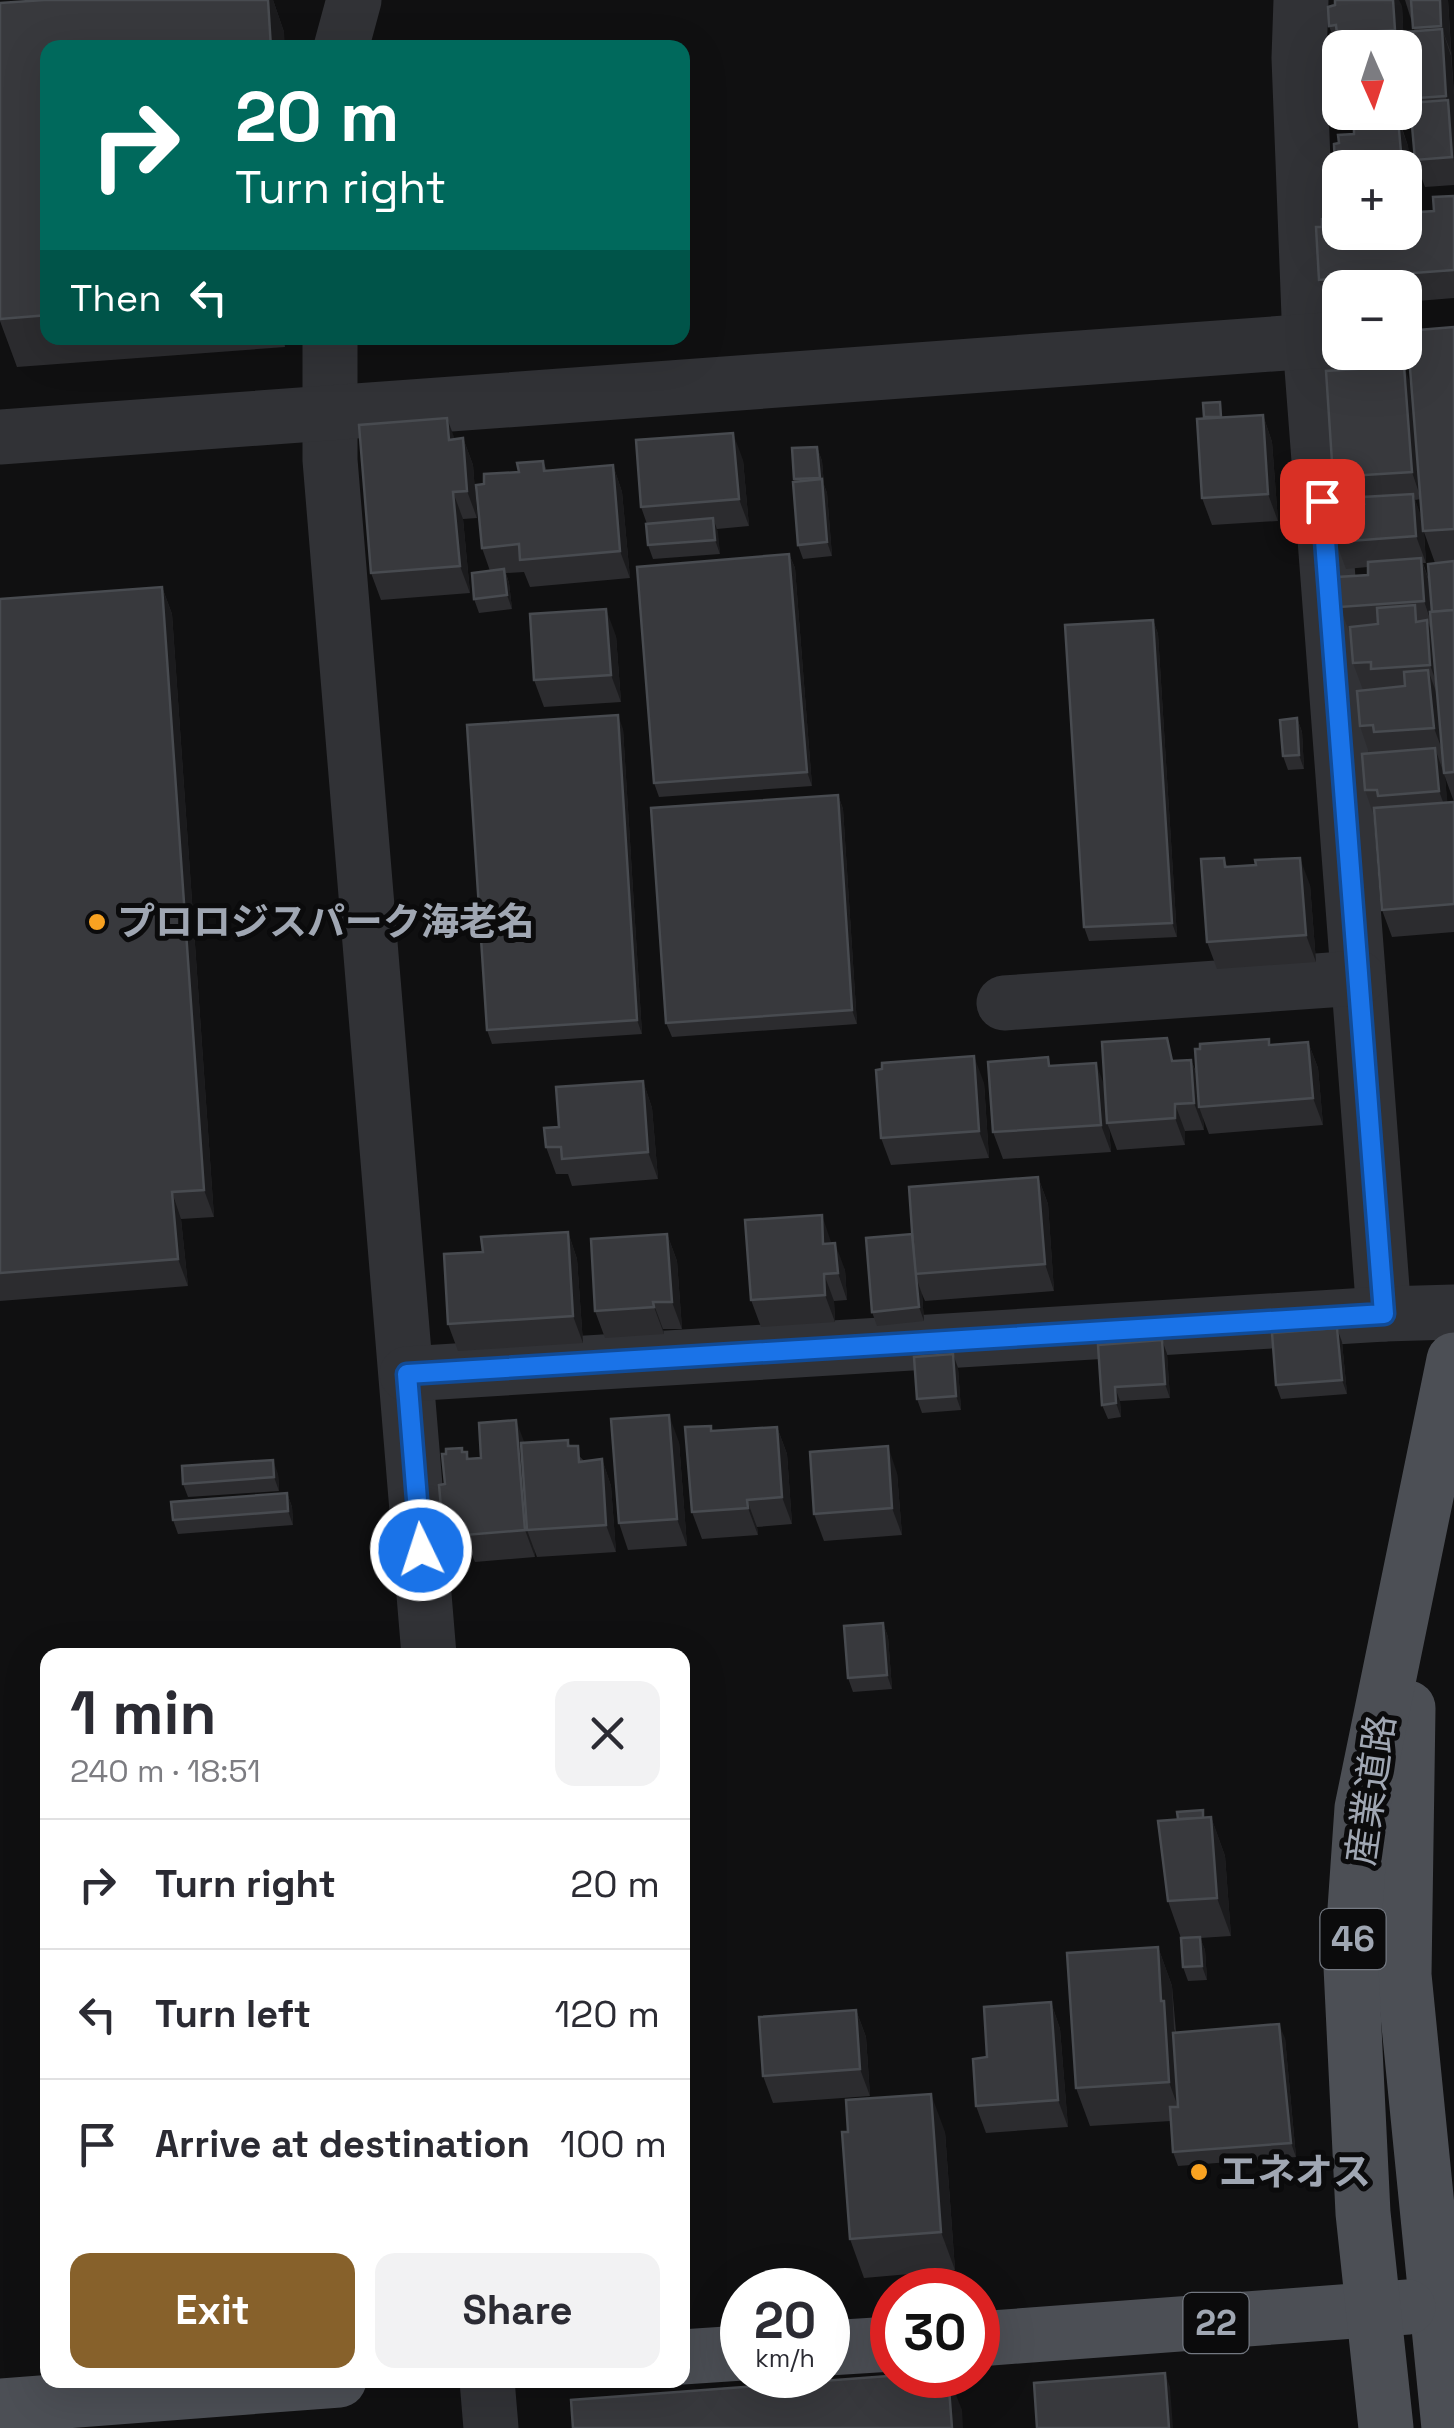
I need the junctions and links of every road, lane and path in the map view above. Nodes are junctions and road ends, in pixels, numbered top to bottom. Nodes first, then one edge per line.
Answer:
1 (354, 0) edge
2 (1301, 0) edge
3 (344, 40) edge
4 (1322, 306) edge
5 (1322, 340) edge
6 (330, 345) edge
7 (1327, 370) edge
8 (328, 412) junction
9 (0, 437) edge
10 (1358, 978) junction
11 (1004, 1003) dead end
12 (1454, 1312) edge
13 (1384, 1314) junction
14 (1454, 1360) edge
15 (407, 1374) junction
16 (1409, 1573) junction
17 (429, 1648) edge
18 (1446, 2305) edge
19 (1373, 2310) junction
20 (1000, 2338) edge
21 (720, 2354) edge
22 (690, 2356) edge
23 (235, 2388) edge
24 (488, 2388) edge
25 (0, 2406) edge
26 (491, 2428) edge
27 (1386, 2428) edge
28 (1448, 2428) edge

1 - 3 street
2 - 4 street
5 - 8 street
6 - 8 street
7 - 10 street
8 - 9 street
8 - 15 street
10 - 11 street
10 - 13 street
12 - 13 street
13 - 15 street
14 - 16 main road, 産業道路 / 46
15 - 17 street
16 - 18 main road, 産業道路 / 46
16 - 19 main road, 産業道路 / 46
18 - 19 main road, 22
18 - 28 main road, 46
19 - 20 main road, 22
19 - 27 main road, 46
21 - 22 main road
23 - 25 main road
24 - 26 street

